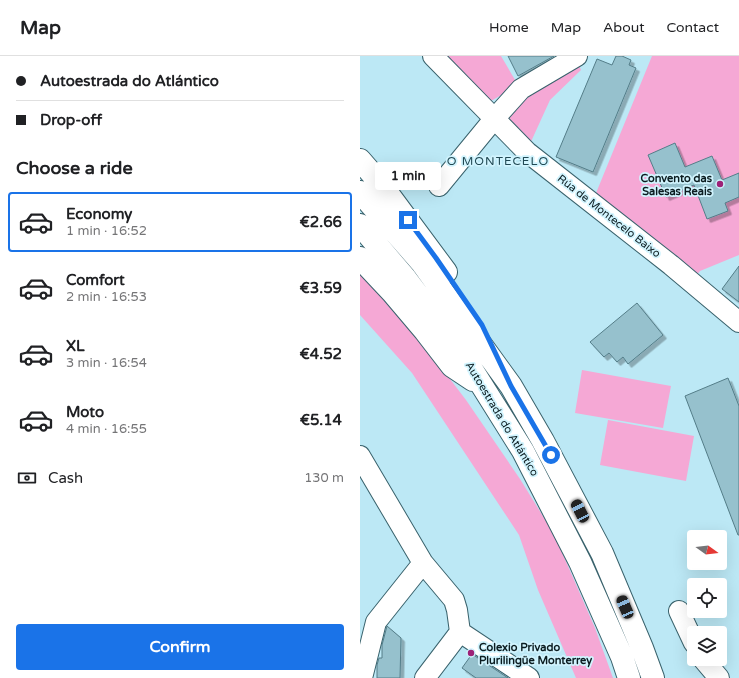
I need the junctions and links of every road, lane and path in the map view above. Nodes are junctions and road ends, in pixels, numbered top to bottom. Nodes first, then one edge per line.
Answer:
1 (433, 56) edge
2 (577, 56) edge
3 (494, 118) junction
4 (360, 160) edge
5 (439, 186) dead end
6 (360, 192) edge
7 (360, 225) edge
8 (360, 258) edge
9 (739, 322) edge
10 (482, 386) junction
11 (511, 386) junction
12 (360, 456) edge
13 (423, 563) junction
14 (679, 611) dead end
15 (687, 629) edge
16 (460, 632) junction
17 (709, 666) edge
18 (362, 678) edge
19 (425, 678) edge
20 (529, 678) edge
21 (629, 678) edge
22 (653, 678) edge
23 (719, 678) edge

1 - 3 street, Rúa de Montecelo Baixo
2 - 3 street
3 - 5 street
3 - 9 street, Rúa de Montecelo Baixo
4 - 11 highway
6 - 11 highway, Autoestrada do Atlántico
7 - 10 highway, Autoestrada do Atlántico
8 - 10 highway
10 - 21 highway, Autoestrada do Atlántico
11 - 22 highway, Autoestrada do Atlántico
12 - 13 street
13 - 16 street
13 - 18 street
14 - 15 street
16 - 19 street
16 - 20 street
17 - 23 street

